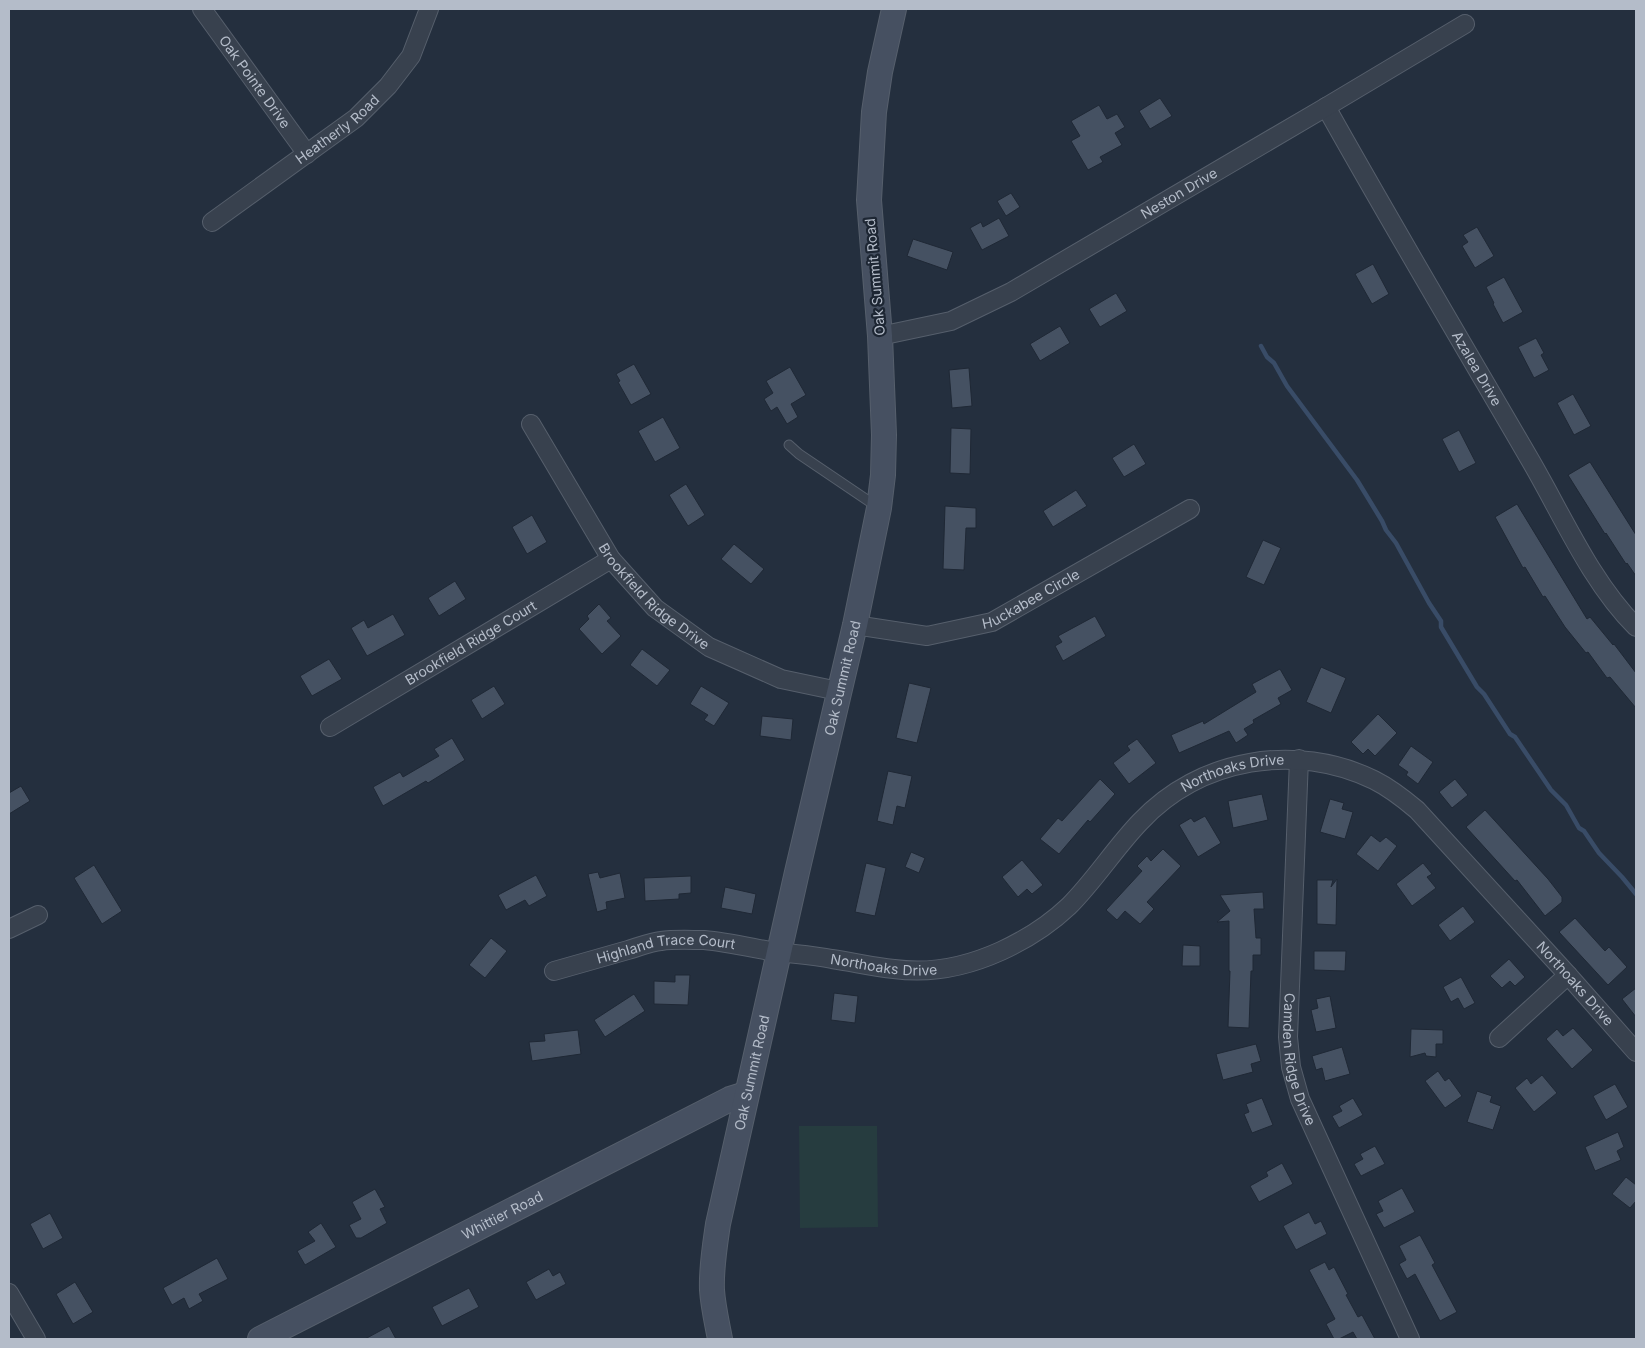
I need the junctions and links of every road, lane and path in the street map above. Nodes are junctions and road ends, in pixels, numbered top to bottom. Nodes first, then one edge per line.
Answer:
1 (202, 9) edge
2 (429, 9) edge
3 (894, 9) edge
4 (1465, 24) dead end
5 (1326, 108) junction
6 (307, 154) junction
7 (212, 222) dead end
8 (880, 336) junction
9 (531, 424) dead end
10 (789, 445) dead end
11 (879, 508) junction
12 (1190, 508) dead end
13 (612, 559) junction
14 (855, 625) junction
15 (1636, 626) edge
16 (838, 691) junction
17 (330, 728) dead end
18 (1299, 759) junction
19 (38, 915) dead end
20 (9, 929) edge
21 (779, 952) junction
22 (554, 972) dead end
23 (1568, 975) junction
24 (1499, 1038) dead end
25 (1636, 1052) edge
26 (746, 1094) junction
27 (9, 1293) edge
28 (36, 1339) edge
29 (260, 1339) edge
30 (720, 1339) edge
31 (1410, 1339) edge

1 - 6 street, Oak Pointe Drive
2 - 6 street, Heatherly Road
3 - 8 main road, Oak Summit Road
4 - 5 street, Neston Drive
5 - 8 street, Neston Drive
5 - 15 street, Azalea Drive
6 - 7 street, Heatherly Road
8 - 11 main road, Oak Summit Road
9 - 13 street, Brookfield Ridge Drive
10 - 11 lane
11 - 14 main road, Oak Summit Road
12 - 14 street, Huckabee Circle
13 - 16 street, Brookfield Ridge Drive
13 - 17 street, Brookfield Ridge Court
14 - 16 main road, Oak Summit Road
16 - 21 main road, Oak Summit Road
18 - 21 street, Northoaks Drive
18 - 23 street, Northoaks Drive
18 - 31 street, Camden Ridge Drive
19 - 20 street
21 - 22 street, Highland Trace Court
21 - 26 main road, Oak Summit Road
23 - 24 street
23 - 25 street, Northoaks Drive
26 - 29 main road, Whittier Road
26 - 30 main road, Oak Summit Road
27 - 28 street

